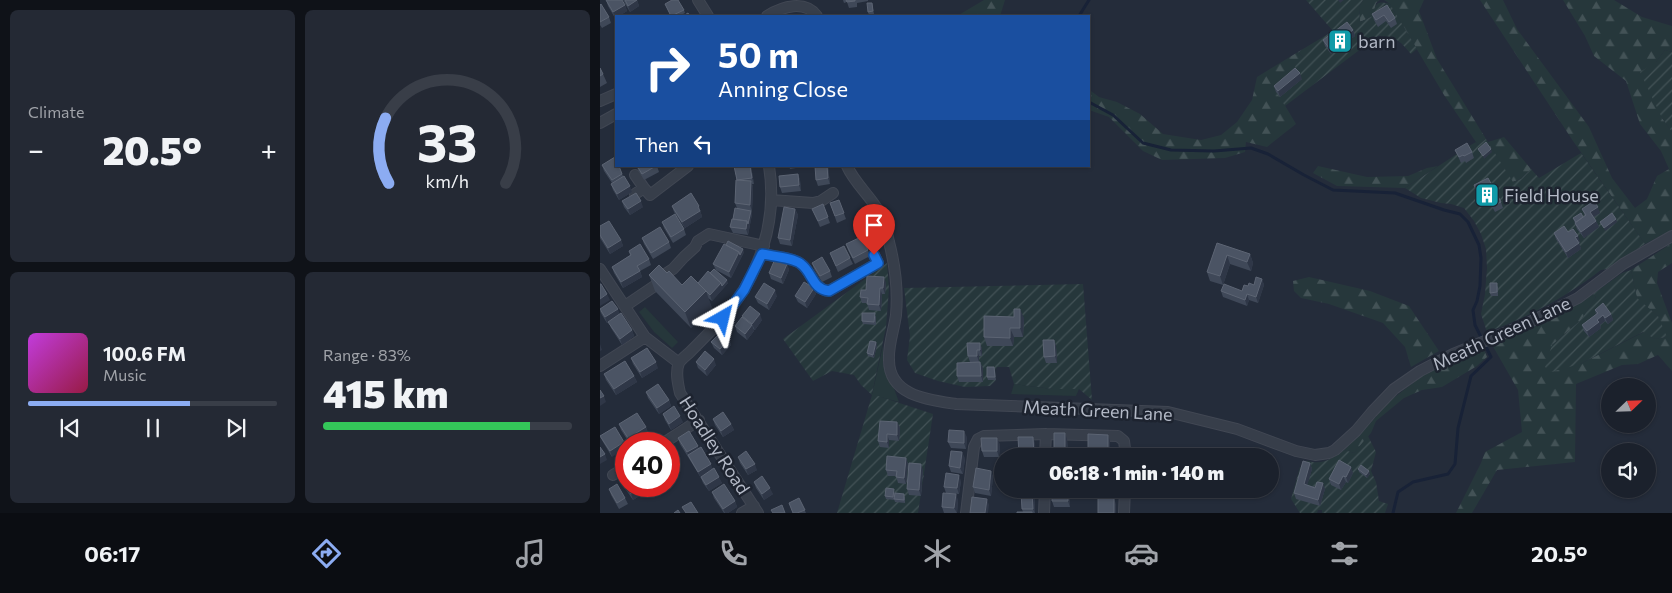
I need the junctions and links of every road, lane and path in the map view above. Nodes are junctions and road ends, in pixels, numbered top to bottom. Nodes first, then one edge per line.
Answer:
1 (698, 0) edge
2 (707, 15) edge
3 (769, 15) edge
4 (816, 15) edge
5 (615, 94) edge
6 (600, 102) edge
7 (615, 115) edge
8 (600, 123) edge
9 (687, 167) edge
10 (769, 167) edge
11 (848, 167) edge
12 (635, 175) dead end
13 (833, 193) dead end
14 (771, 200) junction
15 (1672, 236) edge
16 (763, 250) junction
17 (874, 255) dead end
18 (600, 269) edge
19 (625, 306) junction
20 (645, 337) junction
21 (679, 363) junction
22 (600, 366) edge
23 (699, 420) junction
24 (680, 432) edge
25 (1046, 434) junction
26 (1045, 448) edge
27 (1125, 448) edge
28 (1045, 498) edge
29 (1125, 498) edge
30 (756, 509) edge
31 (742, 513) edge
32 (966, 513) edge
33 (1044, 513) edge
34 (1124, 513) edge

1 - 2 street
3 - 4 street
5 - 6 street
7 - 8 street
9 - 12 street
10 - 14 street
11 - 15 street, Meath Green Lane
13 - 14 street
14 - 16 street
16 - 17 street
16 - 19 street
16 - 21 street
18 - 19 street
19 - 20 street
20 - 21 street
20 - 22 street
21 - 23 street, Hoadley Road
23 - 24 street
23 - 30 street, Hoadley Road
25 - 26 street
25 - 27 street
25 - 32 street
28 - 33 street
29 - 34 street
30 - 31 street

